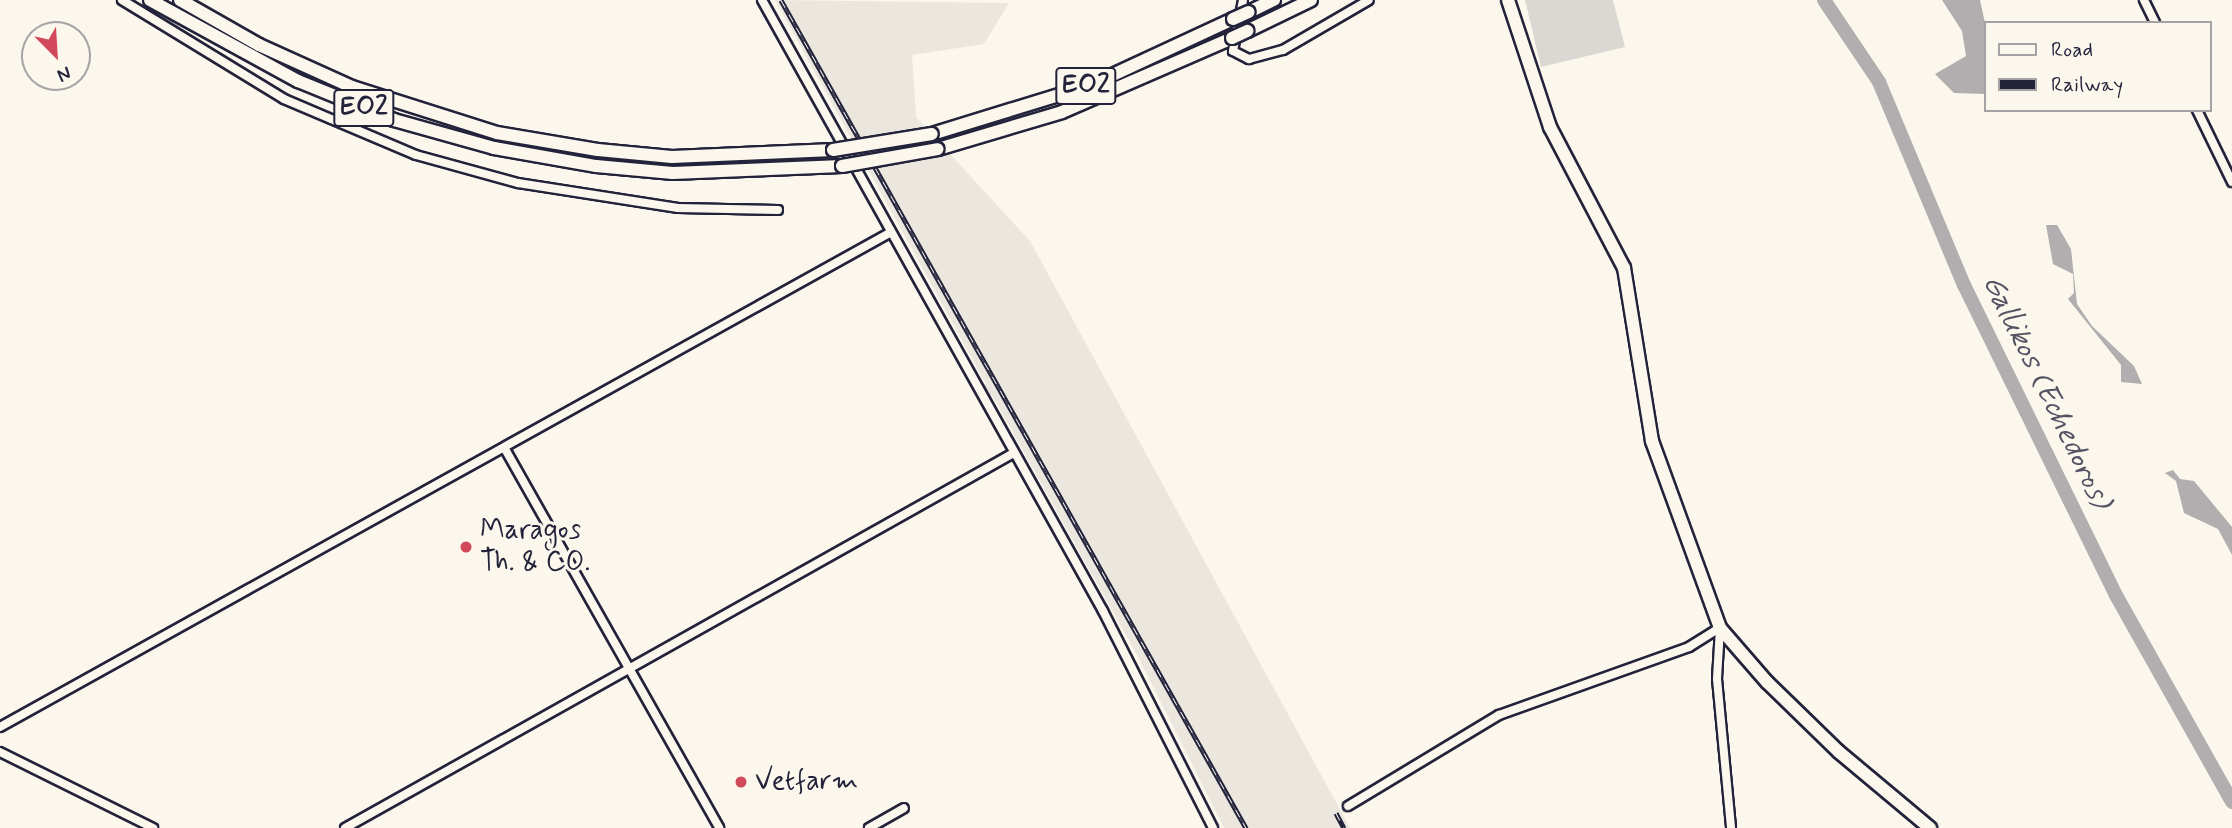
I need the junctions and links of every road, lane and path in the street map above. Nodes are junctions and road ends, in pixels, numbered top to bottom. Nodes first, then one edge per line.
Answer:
1 (122, 0) edge
2 (149, 0) edge
3 (180, 0) edge
4 (762, 0) edge
5 (1274, 0) edge
6 (1311, 0) edge
7 (1370, 0) edge
8 (1508, 0) edge
9 (2144, 0) edge
10 (1246, 6) edge
11 (2154, 21) edge
12 (2198, 112) edge
13 (2232, 182) edge
14 (778, 210) dead end
15 (891, 232) junction
16 (505, 449) junction
17 (1012, 454) junction
18 (1720, 628) junction
19 (628, 667) junction
20 (0, 727) edge
21 (0, 751) edge
22 (1348, 806) dead end
23 (904, 808) dead end
24 (153, 828) edge
25 (345, 828) edge
26 (719, 828) edge
27 (869, 828) edge
28 (1213, 828) edge
29 (1731, 828) edge
30 (1930, 828) edge

1 - 14 street
2 - 6 main road, ΕΟ2, bridge
3 - 10 main road, ΕΟ2, bridge
4 - 15 street
5 - 10 main road, ΕΟ2
7 - 10 street
8 - 18 main road
9 - 11 street
12 - 13 street
15 - 16 street
15 - 17 street
16 - 19 street
16 - 20 street
17 - 19 street
17 - 28 street
18 - 22 street
18 - 29 street
18 - 30 main road
19 - 25 street
19 - 26 street
21 - 24 street
23 - 27 street

